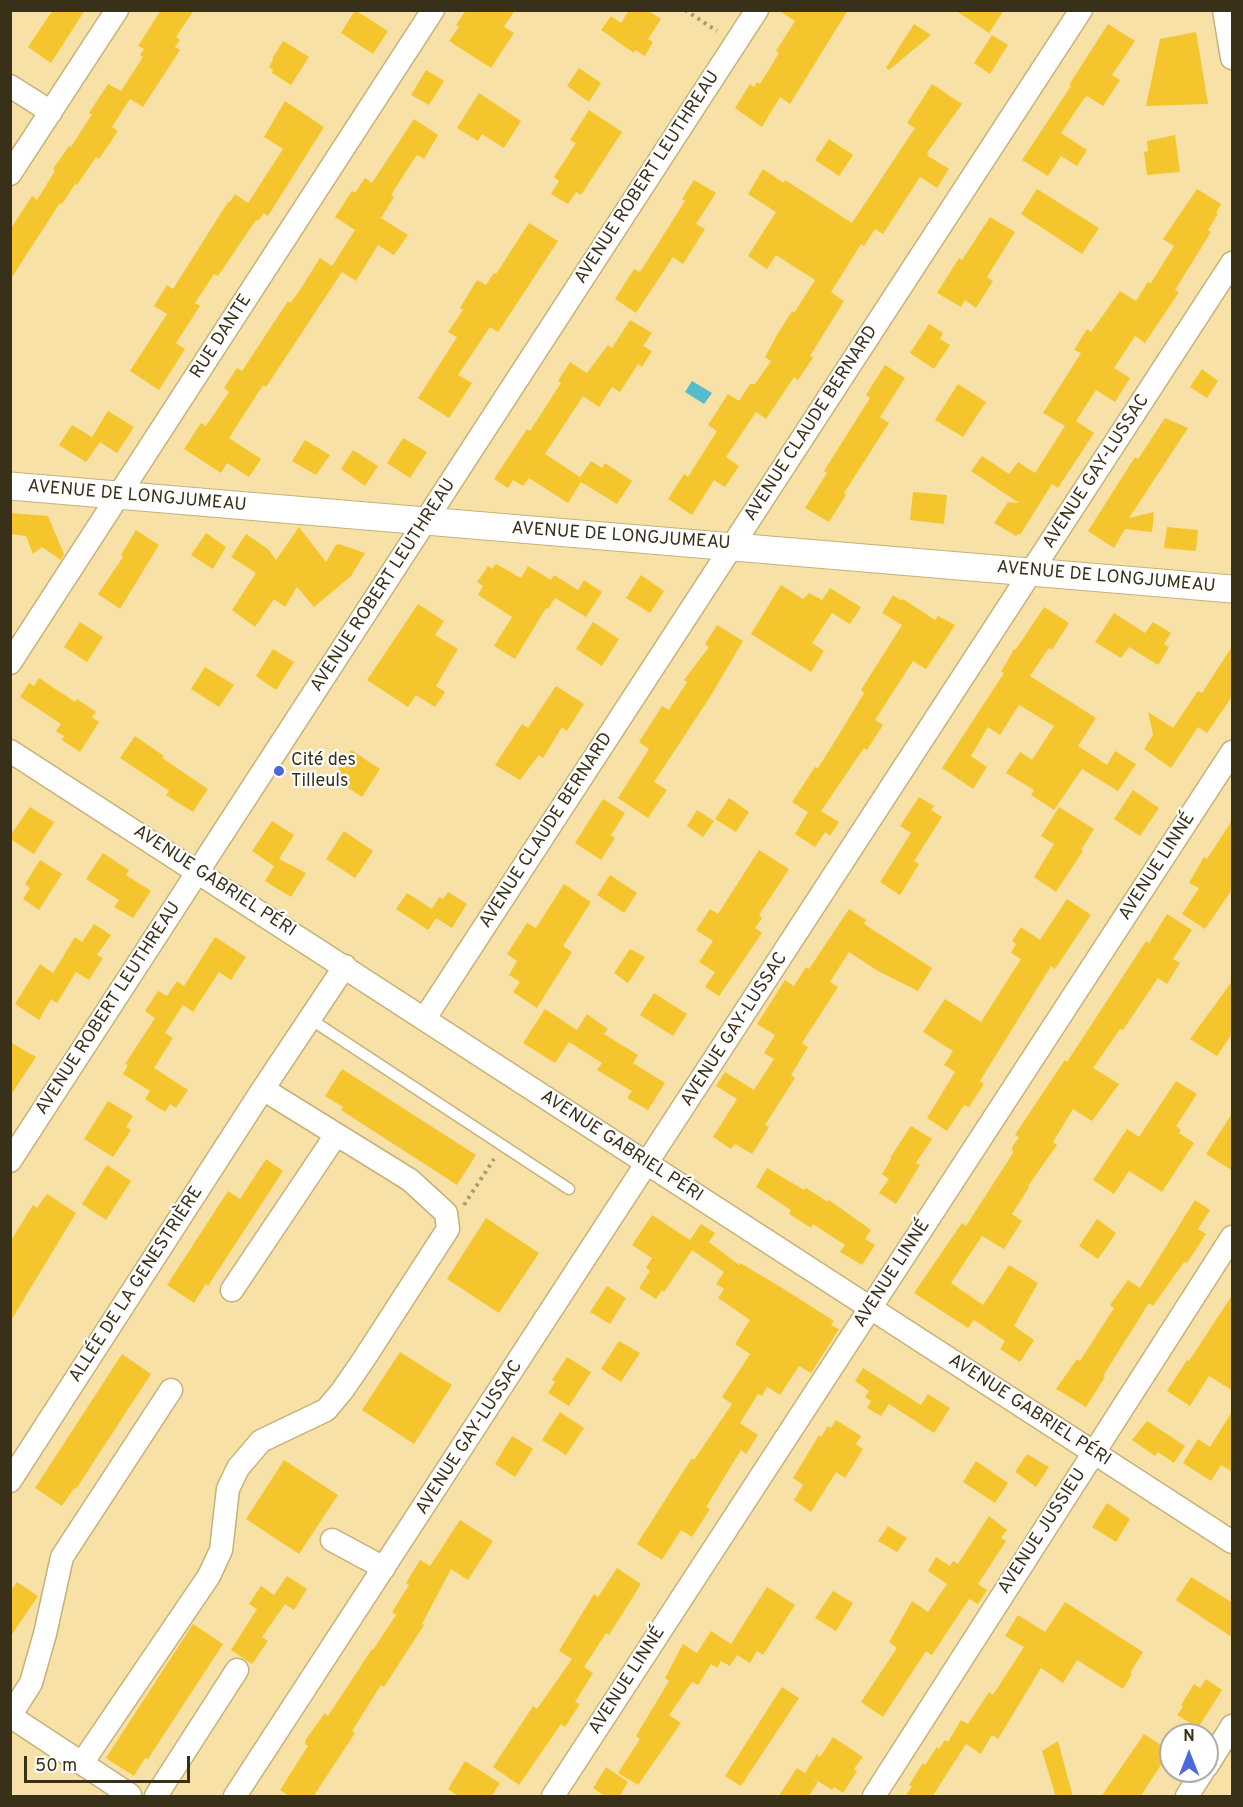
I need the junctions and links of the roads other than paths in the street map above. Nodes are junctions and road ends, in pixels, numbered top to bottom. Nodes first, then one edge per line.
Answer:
1 (117, 10) edge
2 (433, 10) edge
3 (757, 10) edge
4 (1081, 10) edge
5 (1224, 10) edge
6 (1233, 58) edge
7 (10, 86) edge
8 (51, 112) junction
9 (10, 174) edge
10 (1233, 263) edge
11 (10, 486) edge
12 (119, 495) junction
13 (425, 522) junction
14 (733, 546) junction
15 (1032, 572) junction
16 (1233, 589) edge
17 (10, 663) edge
18 (10, 751) edge
19 (1233, 752) edge
20 (198, 872) junction
21 (345, 966) junction
22 (425, 1018) junction
23 (310, 1019) junction
24 (263, 1089) junction
25 (336, 1135) junction
26 (10, 1161) edge
27 (647, 1165) junction
28 (569, 1189) dead end
29 (1233, 1237) edge
30 (232, 1290) dead end
31 (870, 1308) junction
32 (171, 1390) dead end
33 (1094, 1453) junction
34 (10, 1481) edge
35 (332, 1540) dead end
36 (1233, 1542) edge
37 (384, 1568) junction
38 (237, 1670) dead end
39 (1233, 1726) edge
40 (1219, 1748) edge
41 (82, 1763) junction
42 (1196, 1783) edge
43 (131, 1796) edge
44 (156, 1797) edge
45 (236, 1797) edge
46 (553, 1797) edge
47 (874, 1797) edge
48 (1187, 1797) edge

1 - 8 street
2 - 12 street, RUE DANTE
3 - 13 street, AVENUE ROBERT LEUTHREAU
4 - 14 street, AVENUE CLAUDE BERNARD
5 - 6 street
7 - 8 street
8 - 9 street
10 - 15 street, AVENUE GAY-LUSSAC
11 - 12 street, AVENUE DE LONGJUMEAU
12 - 13 street, AVENUE DE LONGJUMEAU
12 - 17 street, RUE DANTE
13 - 14 street, AVENUE DE LONGJUMEAU
13 - 20 street, AVENUE ROBERT LEUTHREAU
14 - 15 street, AVENUE DE LONGJUMEAU
14 - 22 street, AVENUE CLAUDE BERNARD
15 - 16 street, AVENUE DE LONGJUMEAU
15 - 27 street, AVENUE GAY-LUSSAC
18 - 20 street, AVENUE GABRIEL PÉRI
19 - 31 street, AVENUE LINNÉ
20 - 21 street, AVENUE GABRIEL PÉRI
20 - 26 street, AVENUE ROBERT LEUTHREAU
21 - 22 street, AVENUE GABRIEL PÉRI
21 - 23 street, ALLÉE DE LA GENESTRIÈRE
22 - 27 street, AVENUE GABRIEL PÉRI
23 - 24 street, ALLÉE DE LA GENESTRIÈRE
23 - 28 lane
24 - 25 street
24 - 34 street, ALLÉE DE LA GENESTRIÈRE
25 - 30 street
25 - 41 street
27 - 31 street, AVENUE GABRIEL PÉRI
27 - 37 street, AVENUE GAY-LUSSAC
29 - 33 street, AVENUE JUSSIEU
31 - 33 street, AVENUE GABRIEL PÉRI
31 - 46 street, AVENUE LINNÉ
32 - 41 street
33 - 36 street, AVENUE GABRIEL PÉRI
33 - 47 street, AVENUE JUSSIEU
35 - 37 street
37 - 45 street, AVENUE GAY-LUSSAC
38 - 44 street
39 - 40 street
41 - 43 street
42 - 48 street

